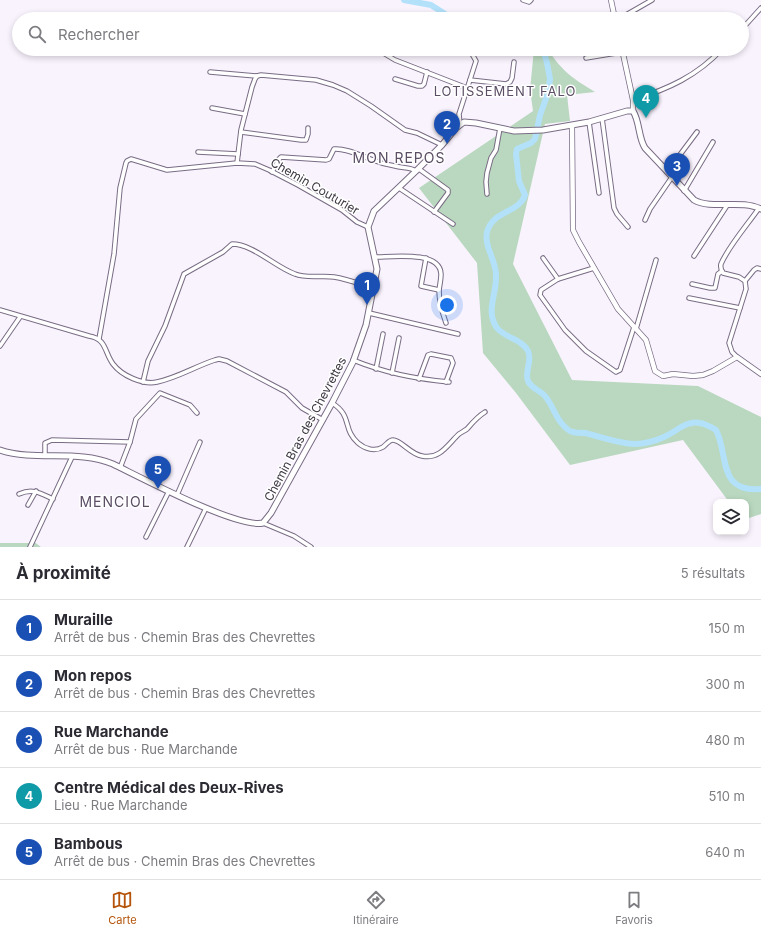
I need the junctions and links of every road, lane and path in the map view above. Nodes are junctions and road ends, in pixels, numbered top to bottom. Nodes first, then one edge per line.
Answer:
1 (523, 0) edge
2 (531, 0) edge
3 (611, 0) edge
4 (652, 0) edge
5 (761, 8) edge
6 (613, 12) edge
7 (631, 12) edge
8 (749, 21) edge
9 (388, 56) edge
10 (474, 56) edge
11 (596, 56) edge
12 (623, 56) edge
13 (716, 56) edge
14 (586, 58) dead end
15 (514, 62) dead end
16 (210, 72) dead end
17 (428, 72) junction
18 (257, 76) junction
19 (395, 79) dead end
20 (470, 80) junction
21 (467, 88) junction
22 (633, 100) junction
23 (212, 108) dead end
24 (633, 111) junction
25 (245, 114) junction
26 (602, 118) junction
27 (589, 122) junction
28 (460, 125) junction
29 (572, 126) junction
30 (308, 128) dead end
31 (500, 128) junction
32 (241, 132) junction
33 (697, 132) dead end
34 (713, 142) dead end
35 (442, 145) junction
36 (198, 152) dead end
37 (238, 154) junction
38 (237, 163) junction
39 (418, 170) junction
40 (272, 172) junction
41 (667, 172) junction
42 (672, 177) junction
43 (399, 188) junction
44 (684, 191) junction
45 (599, 193) dead end
46 (487, 194) dead end
47 (728, 204) junction
48 (760, 209) edge
49 (434, 212) junction
50 (645, 220) dead end
51 (453, 224) dead end
52 (368, 227) junction
53 (628, 227) dead end
54 (694, 256) dead end
55 (375, 257) junction
56 (426, 258) junction
57 (543, 258) dead end
58 (656, 260) dead end
59 (594, 268) junction
60 (761, 269) edge
61 (722, 271) junction
62 (558, 279) junction
63 (745, 281) junction
64 (692, 284) dead end
65 (373, 288) junction
66 (439, 290) junction
67 (689, 298) dead end
68 (740, 308) junction
69 (0, 310) edge
70 (369, 313) junction
71 (20, 317) junction
72 (446, 323) dead end
73 (635, 328) junction
74 (383, 334) dead end
75 (458, 334) dead end
76 (399, 338) dead end
77 (99, 339) junction
78 (0, 346) edge
79 (737, 357) junction
80 (353, 360) junction
81 (376, 369) junction
82 (392, 373) junction
83 (761, 374) edge
84 (420, 379) junction
85 (143, 382) junction
86 (332, 403) junction
87 (484, 412) dead end
88 (197, 413) dead end
89 (323, 420) junction
90 (130, 442) junction
91 (200, 442) dead end
92 (0, 450) edge
93 (45, 456) junction
94 (72, 457) junction
95 (120, 468) junction
96 (36, 490) junction
97 (169, 491) junction
98 (19, 494) dead end
99 (177, 495) junction
100 (53, 499) junction
101 (28, 505) dead end
102 (206, 508) junction
103 (263, 523) junction
104 (146, 537) dead end
105 (30, 547) edge
106 (187, 547) edge
107 (311, 547) edge

1 - 2 street
3 - 6 street
4 - 7 street
5 - 8 street
9 - 17 street
10 - 20 street
11 - 14 street
12 - 22 street
13 - 22 street
15 - 20 street
16 - 18 street
17 - 19 street
17 - 21 street
18 - 25 street
18 - 35 street
20 - 21 street
21 - 28 street
22 - 24 street
23 - 25 street
24 - 26 main road
24 - 41 main road
25 - 32 street
26 - 27 main road
26 - 53 street
27 - 29 main road
27 - 45 street
28 - 31 main road
28 - 35 main road
29 - 31 main road
29 - 59 street
30 - 32 street
31 - 46 street
32 - 37 street
33 - 41 street
34 - 44 street
35 - 39 main road
36 - 37 street
37 - 38 street
38 - 40 street, Chemin Couturier
38 - 77 street, Chemin Couturier
39 - 40 street
39 - 43 main road
39 - 49 street
40 - 52 street, Chemin Couturier
41 - 42 main road
42 - 44 main road
42 - 50 street
43 - 49 street
43 - 52 main road
44 - 47 main road
47 - 48 main road
47 - 54 street
48 - 61 street
49 - 51 street
52 - 55 main road, Chemin Bras des Chevrettes
55 - 56 street
55 - 65 main road, Chemin Bras des Chevrettes
56 - 66 street
56 - 66 street
57 - 62 street
58 - 73 street
59 - 62 street
59 - 73 street
60 - 63 street
61 - 63 street
61 - 64 street
62 - 73 street
63 - 68 street
65 - 70 main road, Chemin Bras des Chevrettes
65 - 85 street
66 - 72 street
67 - 68 street
68 - 79 street
69 - 71 street
70 - 75 street
70 - 80 main road, Chemin Bras des Chevrettes
71 - 77 street
71 - 78 street
73 - 79 street
74 - 81 street
76 - 82 street
77 - 85 street
79 - 83 street
80 - 81 street
80 - 86 main road, Chemin Bras des Chevrettes
81 - 82 street
82 - 84 street
84 - 84 street
85 - 89 street
86 - 87 street
86 - 89 main road, Chemin Bras des Chevrettes
88 - 90 street
89 - 103 main road, Chemin Bras des Chevrettes
90 - 93 street
90 - 95 street
91 - 99 street
92 - 93 main road
93 - 94 main road
94 - 95 main road
94 - 100 street
95 - 97 main road
96 - 98 street
96 - 100 street
96 - 101 street
97 - 99 main road
97 - 104 street
99 - 102 main road
100 - 105 street
102 - 103 main road
102 - 106 street
103 - 107 street

